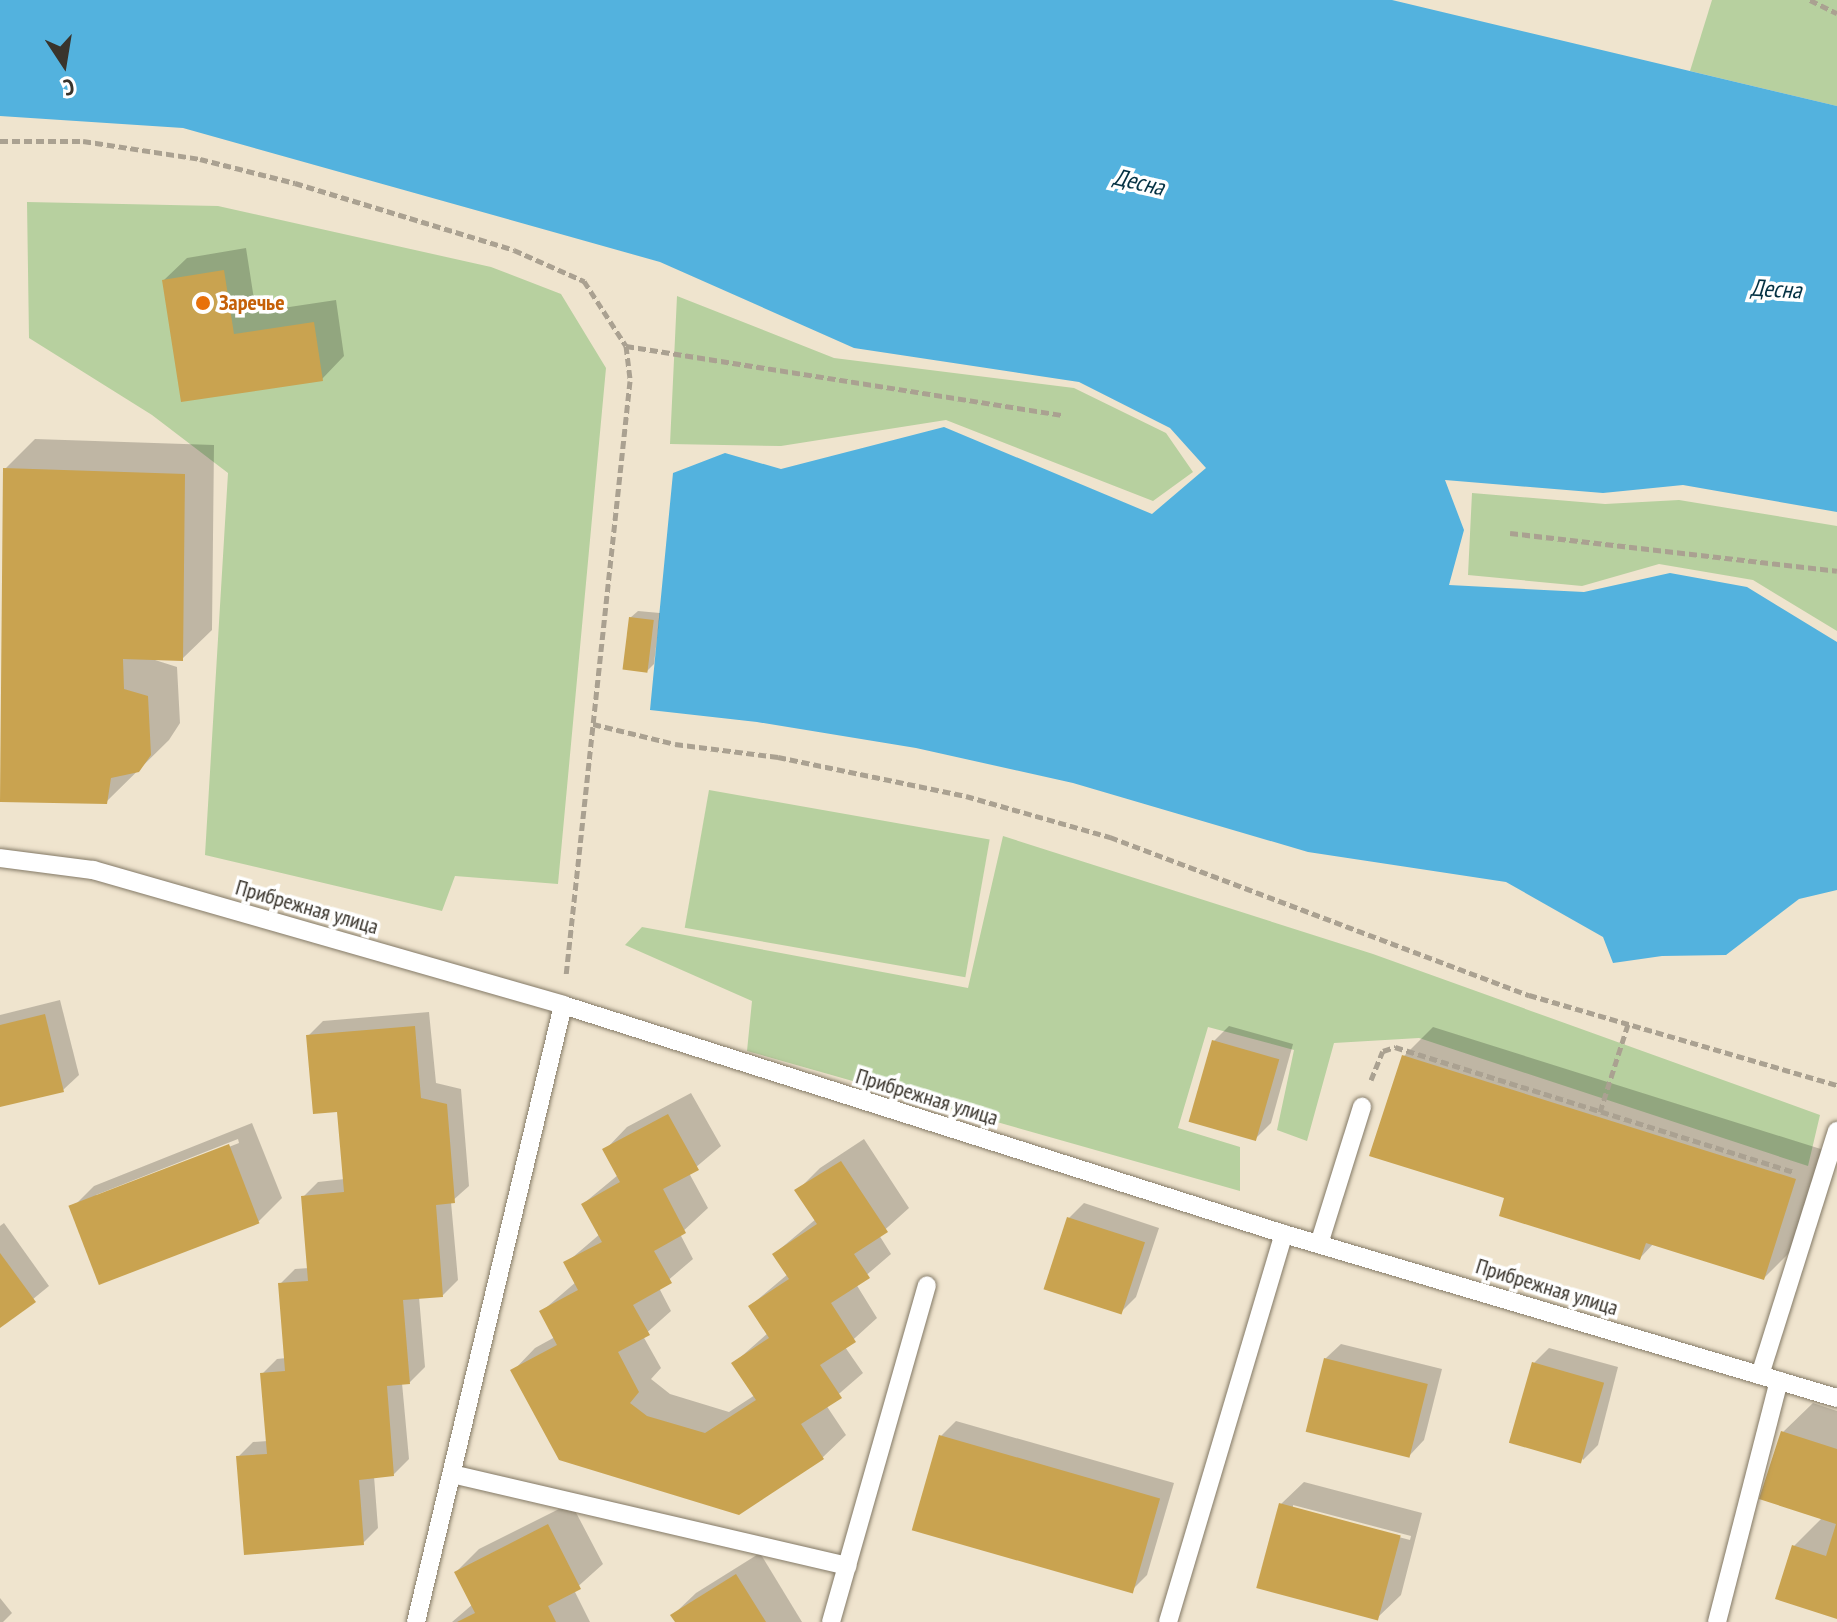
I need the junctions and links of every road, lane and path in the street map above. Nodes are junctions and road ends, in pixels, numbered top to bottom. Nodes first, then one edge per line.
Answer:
1 (1810, 0) edge
2 (1837, 13) edge
3 (0, 141) edge
4 (626, 346) junction
5 (1063, 415) dead end
6 (1510, 533) dead end
7 (1837, 571) edge
8 (593, 724) junction
9 (0, 858) edge
10 (563, 1005) junction
11 (1628, 1024) junction
12 (1837, 1085) edge
13 (1362, 1107) joint
14 (1600, 1112) junction
15 (1837, 1131) edge
16 (1821, 1181) junction
17 (1284, 1234) junction
18 (1319, 1244) junction
19 (927, 1285) dead end
20 (1760, 1375) junction
21 (1779, 1381) junction
22 (1837, 1398) edge
23 (452, 1474) junction
24 (847, 1566) junction
25 (416, 1622) edge
26 (831, 1622) edge
27 (1168, 1622) edge
28 (1717, 1622) edge

1 - 2 path
3 - 4 path
4 - 5 path
4 - 8 path
6 - 7 path
8 - 10 path
8 - 11 path
9 - 10 lane, Прибрежная улица
10 - 17 lane, Прибрежная улица
10 - 23 lane
11 - 12 path
11 - 14 path
13 - 14 path
13 - 18 lane
14 - 16 path
15 - 16 lane
16 - 20 lane
17 - 18 lane, Прибрежная улица
17 - 27 lane
18 - 20 lane, Прибрежная улица
19 - 24 lane
20 - 21 lane, Прибрежная улица
21 - 22 lane, Прибрежная улица
21 - 28 lane
23 - 24 lane
23 - 25 lane
24 - 26 lane

